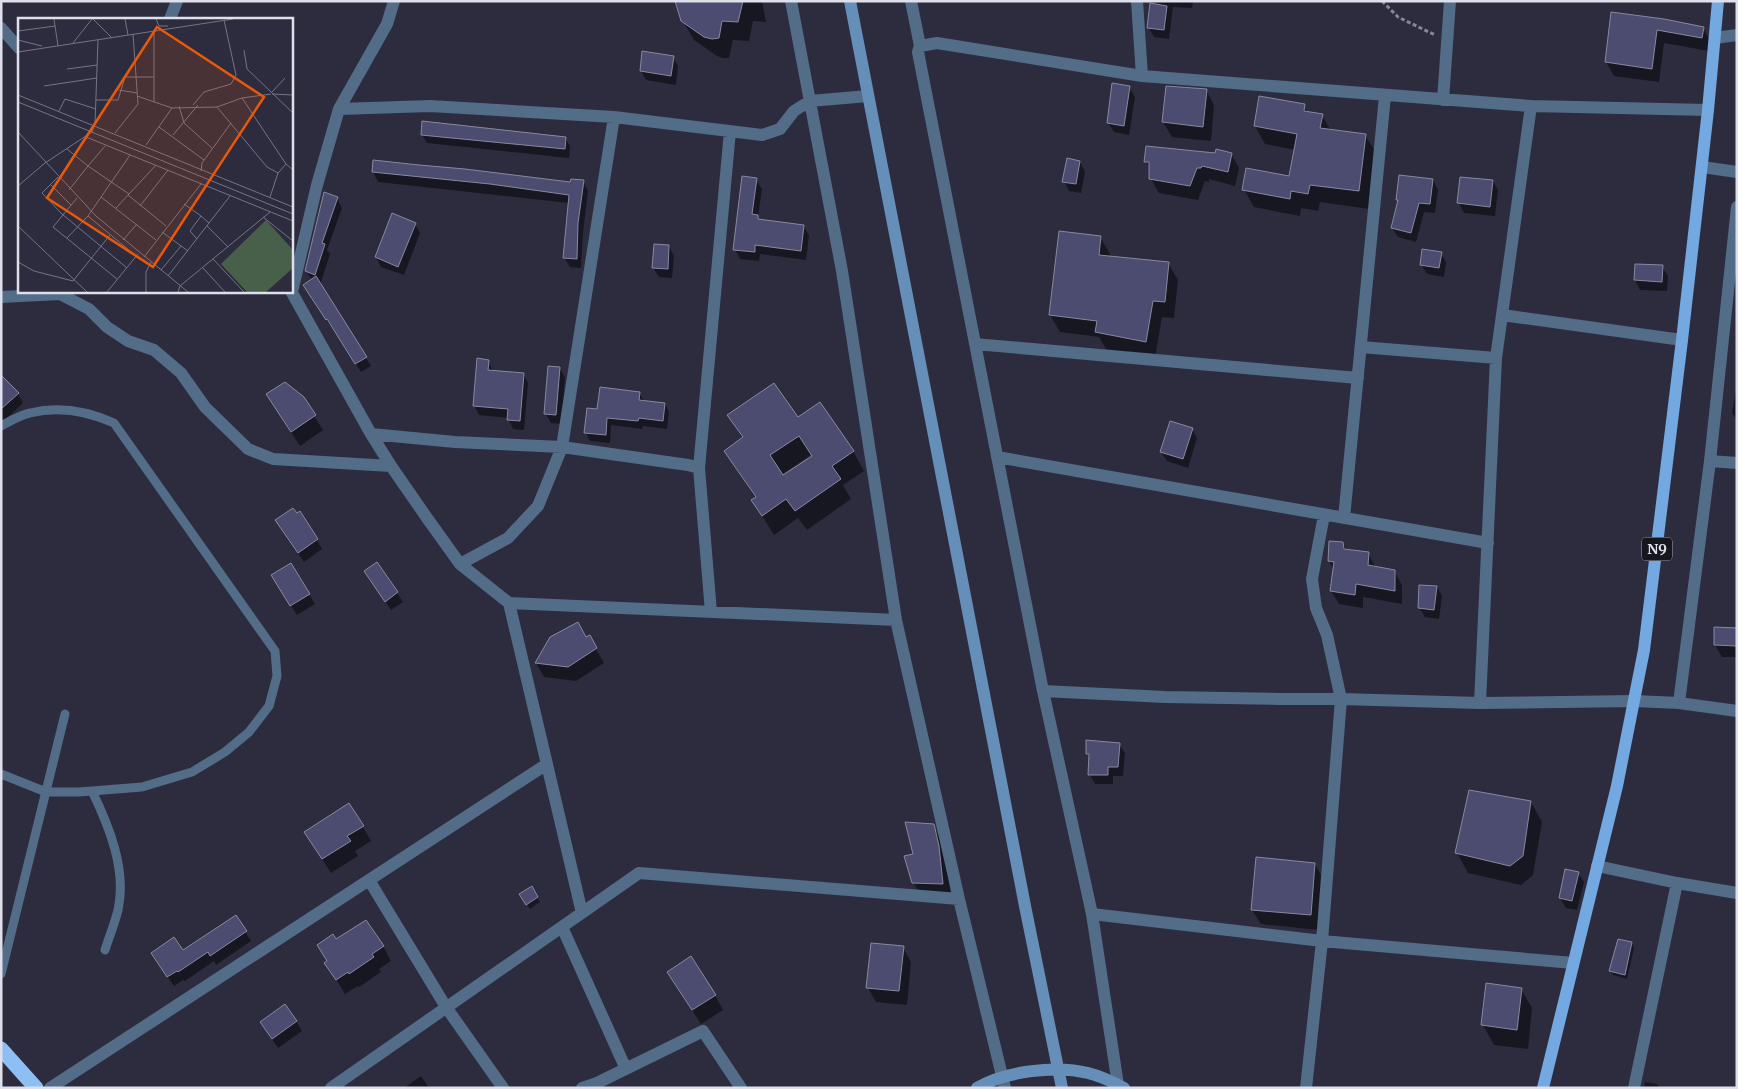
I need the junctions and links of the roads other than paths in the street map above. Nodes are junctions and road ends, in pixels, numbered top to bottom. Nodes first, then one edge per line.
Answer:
1 (178, 1) edge
2 (394, 1) edge
3 (791, 1) edge
4 (850, 1) edge
5 (911, 1) edge
6 (1137, 1) edge
7 (1450, 1) edge
8 (1718, 1) edge
9 (170, 18) edge
10 (1, 28) edge
11 (1737, 35) edge
12 (1715, 38) junction
13 (920, 46) junction
14 (18, 47) edge
15 (1142, 76) junction
16 (868, 96) junction
17 (1385, 96) junction
18 (1443, 100) junction
19 (810, 102) junction
20 (1532, 106) junction
21 (339, 109) junction
22 (1708, 110) junction
23 (614, 117) junction
24 (730, 131) junction
25 (1702, 167) junction
26 (1737, 172) edge
27 (1737, 207) edge
28 (292, 288) edge
29 (291, 292) edge
30 (1, 297) edge
31 (1502, 315) junction
32 (1682, 340) junction
33 (975, 344) junction
34 (1361, 347) junction
35 (1496, 358) junction
36 (1358, 378) junction
37 (1, 426) edge
38 (372, 434) junction
39 (562, 447) junction
40 (997, 457) junction
41 (1710, 460) junction
42 (1737, 463) edge
43 (391, 466) junction
44 (698, 468) junction
45 (1324, 515) junction
46 (1344, 518) junction
47 (1488, 543) junction
48 (460, 564) junction
49 (509, 603) junction
50 (711, 612) junction
51 (896, 620) junction
52 (1043, 691) junction
53 (1341, 699) junction
54 (1634, 701) junction
55 (1480, 703) junction
56 (1679, 703) junction
57 (1737, 711) edge
58 (65, 714) dead end
59 (547, 764) junction
60 (1, 774) edge
61 (92, 791) junction
62 (46, 792) junction
63 (1597, 866) junction
64 (369, 880) junction
65 (1678, 883) junction
66 (1737, 893) edge
67 (958, 899) junction
68 (582, 913) junction
69 (1092, 914) junction
70 (562, 927) junction
71 (1322, 940) junction
72 (105, 950) dead end
73 (1573, 963) junction
74 (1, 974) edge
75 (446, 1006) junction
76 (1, 1049) edge
77 (1059, 1069) junction
78 (626, 1070) junction
79 (1004, 1083) edge
80 (1121, 1086) edge
81 (36, 1088) edge
82 (50, 1088) edge
83 (331, 1088) edge
84 (502, 1088) edge
85 (582, 1088) edge
86 (741, 1088) edge
87 (977, 1088) edge
88 (1062, 1088) edge
89 (1306, 1088) edge
90 (1543, 1088) edge
91 (1634, 1088) edge

1 - 9 street
2 - 21 street
3 - 19 street
4 - 16 street
5 - 13 street
6 - 15 street
7 - 18 street
8 - 12 main road, N9
10 - 14 street
11 - 12 street
12 - 22 main road, N9
13 - 15 street
13 - 33 street
15 - 17 street
16 - 19 street
16 - 77 street
17 - 18 street
17 - 34 street
18 - 20 street
19 - 24 street
19 - 51 street
20 - 22 street
20 - 31 street
21 - 23 street
21 - 28 street
22 - 25 main road, N9
23 - 24 street
23 - 39 street
24 - 44 street
25 - 26 street
25 - 32 main road, N9
27 - 41 street
29 - 38 street
30 - 43 street
31 - 32 street
31 - 35 street
32 - 54 main road, N9
33 - 36 street
33 - 40 street
34 - 35 street
34 - 36 street
35 - 47 street
36 - 46 street
37 - 61 lane
38 - 39 street
38 - 43 street
39 - 44 street
39 - 48 street
40 - 45 street
40 - 52 street
41 - 42 street
41 - 56 street
43 - 48 street
44 - 50 street
45 - 46 street
45 - 53 street
46 - 47 street
47 - 55 street
48 - 49 street
49 - 50 street
49 - 59 street
50 - 51 street
51 - 67 street
52 - 53 street
52 - 69 street
53 - 55 street
53 - 71 street
54 - 55 street
54 - 56 street
54 - 63 main road, N9
56 - 57 street
58 - 62 lane
59 - 64 street
59 - 68 street
60 - 62 lane
61 - 62 lane
61 - 72 lane
62 - 74 lane
63 - 65 street
63 - 73 main road, N9
64 - 75 street
64 - 82 street
65 - 66 street
65 - 91 street
67 - 68 street
67 - 79 street
68 - 70 street
69 - 71 street
69 - 80 street
70 - 75 street
70 - 78 street
71 - 73 street
71 - 89 street
73 - 90 main road, N9
75 - 83 street
75 - 84 street
76 - 81 highway
77 - 79 street
77 - 80 street
77 - 88 street
78 - 85 street
78 - 86 street
79 - 87 street

